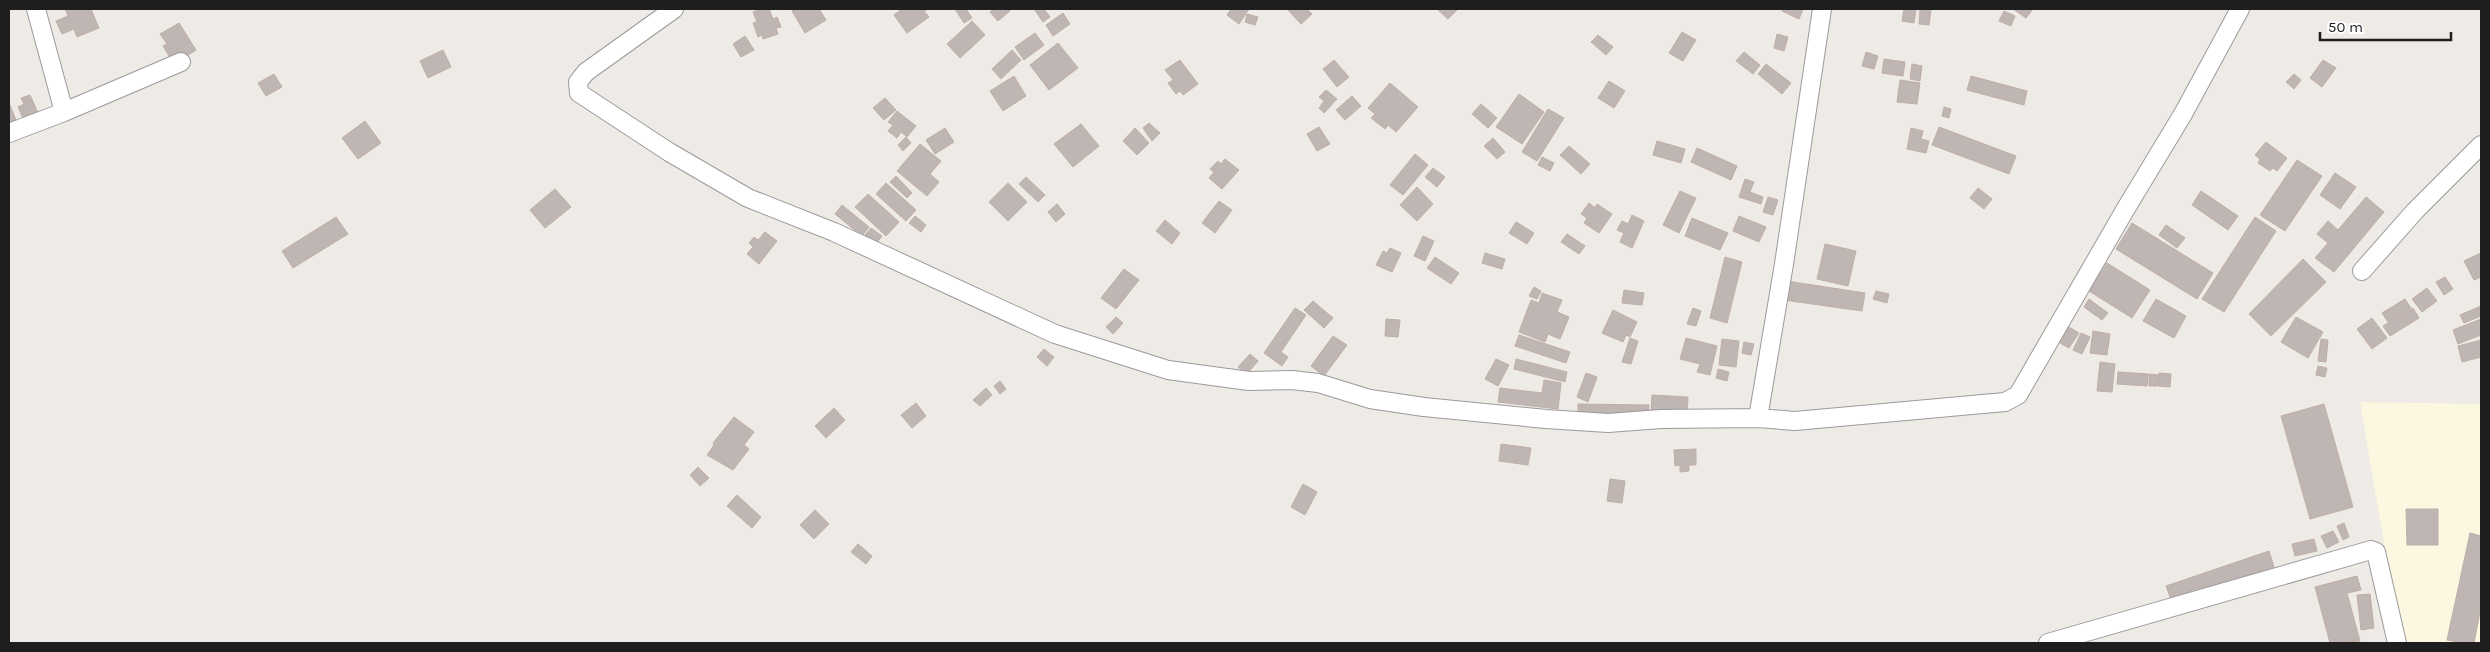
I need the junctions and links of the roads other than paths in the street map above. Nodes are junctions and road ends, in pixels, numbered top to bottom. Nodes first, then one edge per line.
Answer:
1 (36, 9) edge
2 (674, 9) edge
3 (1822, 9) edge
4 (2240, 9) edge
5 (181, 62) dead end
6 (64, 112) junction
7 (9, 133) edge
8 (2481, 145) edge
9 (2362, 271) dead end
10 (1758, 418) junction
11 (2048, 643) edge
12 (2397, 643) edge

1 - 6 street
2 - 10 street
3 - 10 street
4 - 10 street
5 - 6 street
6 - 7 street
8 - 9 street
11 - 12 street

